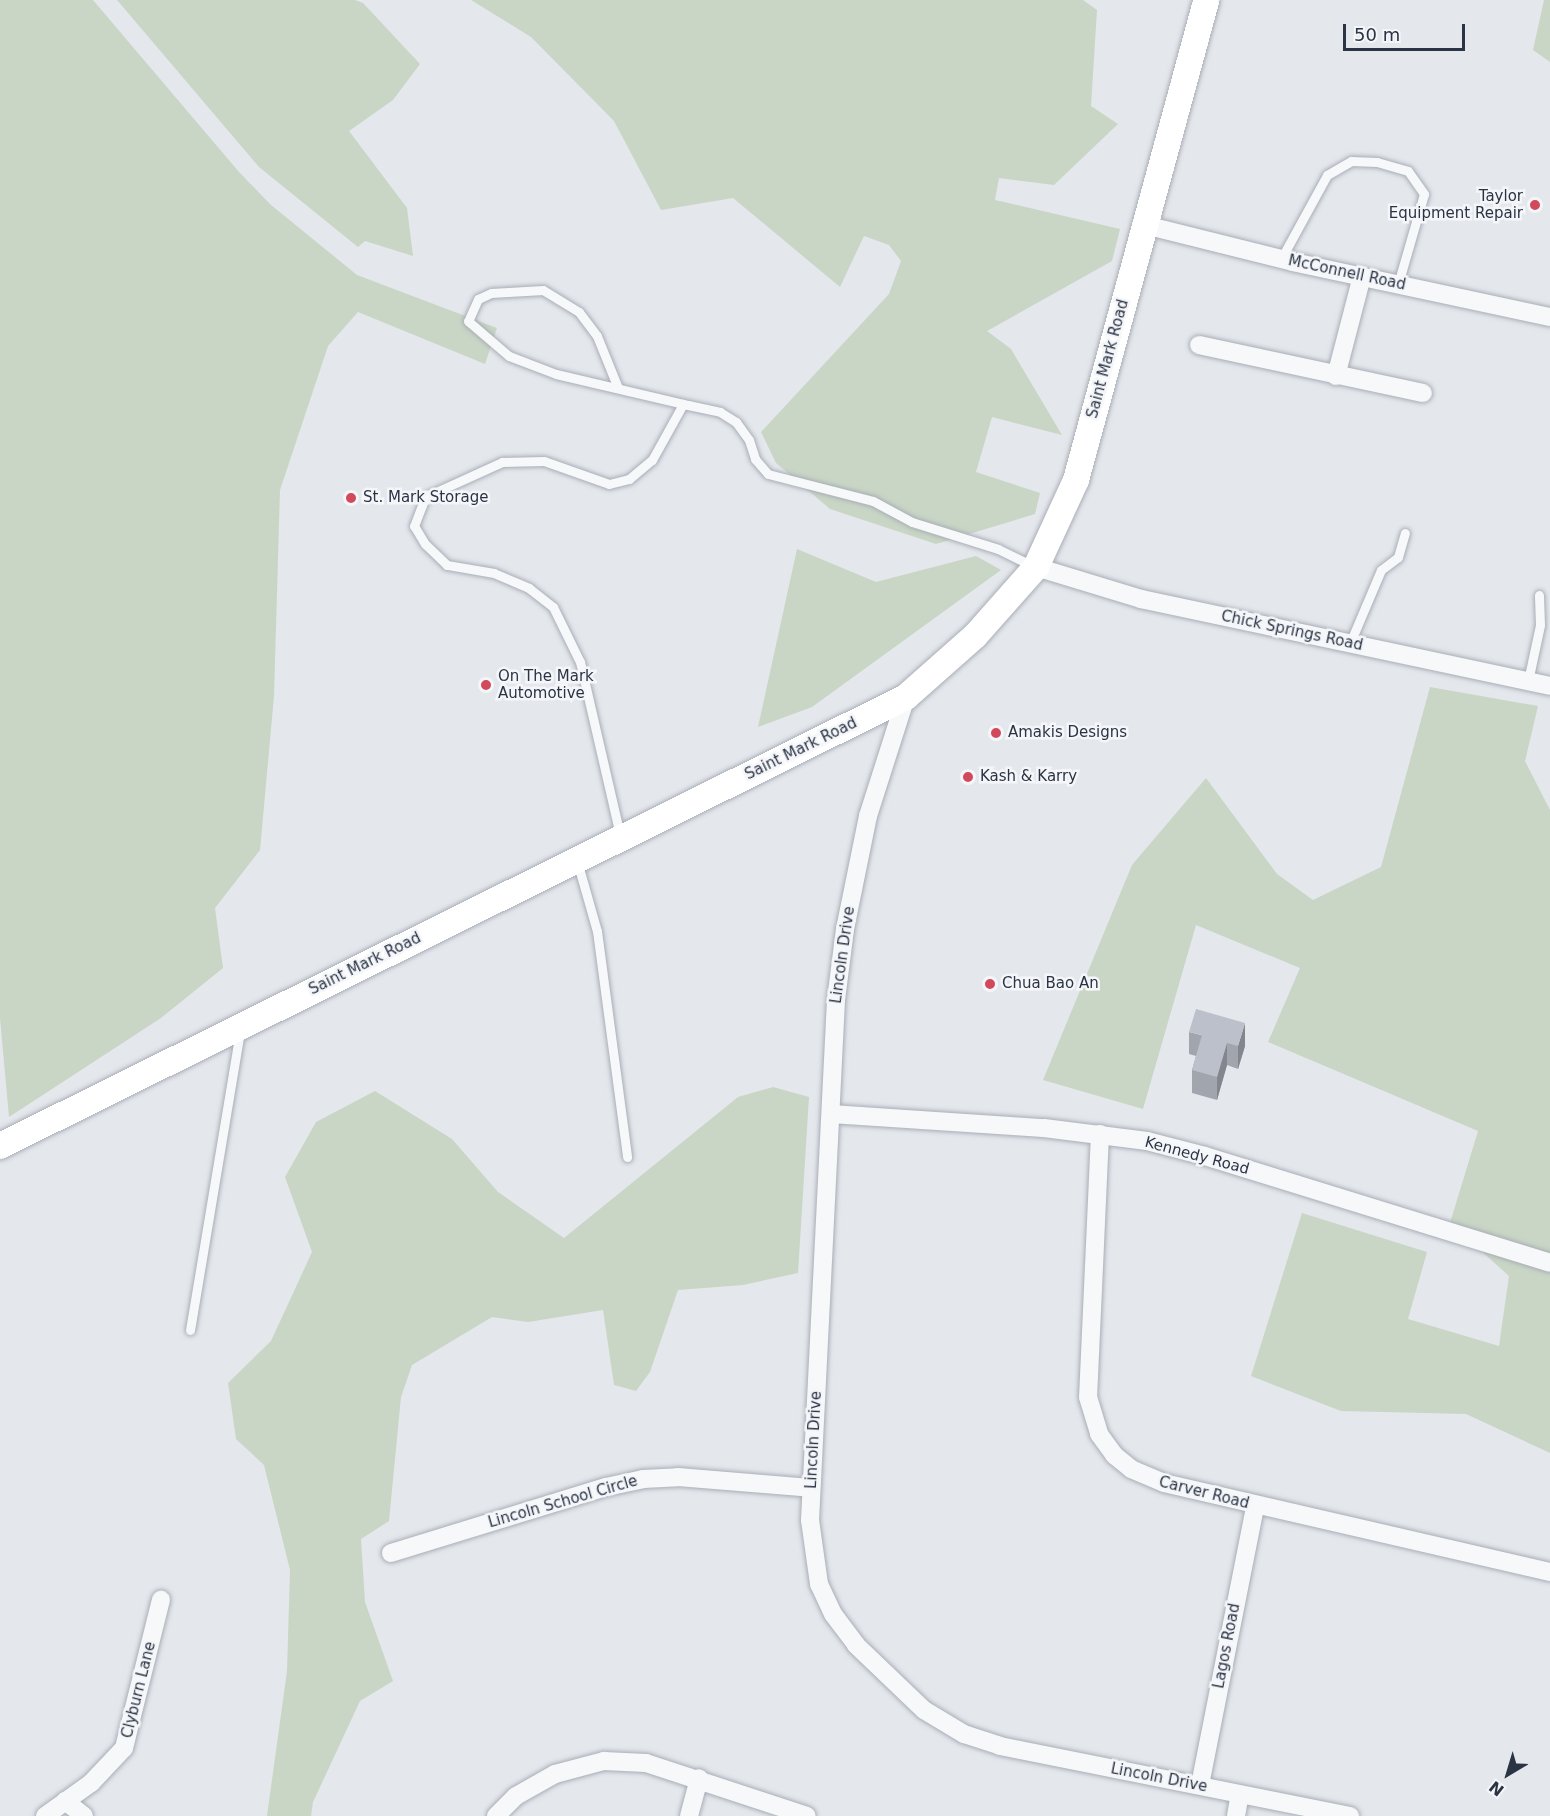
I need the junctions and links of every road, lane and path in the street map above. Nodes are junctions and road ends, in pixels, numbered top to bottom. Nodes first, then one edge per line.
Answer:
1 (1206, 0) edge
2 (1144, 225) junction
3 (1281, 259) junction
4 (1362, 276) junction
5 (1398, 284) junction
6 (1550, 317) edge
7 (1199, 345) dead end
8 (1336, 376) junction
9 (618, 388) junction
10 (1423, 393) dead end
11 (683, 404) junction
12 (1405, 533) dead end
13 (1036, 567) junction
14 (1539, 595) dead end
15 (1350, 643) junction
16 (1528, 681) junction
17 (1550, 686) edge
18 (906, 697) junction
19 (621, 838) junction
20 (577, 861) junction
21 (241, 1025) junction
22 (831, 1114) junction
23 (1100, 1134) junction
24 (0, 1146) edge
25 (627, 1157) dead end
26 (1550, 1263) edge
27 (190, 1330) dead end
28 (811, 1488) junction
29 (1255, 1506) junction
30 (391, 1553) dead end
31 (1550, 1572) edge
32 (161, 1599) dead end
33 (699, 1778) junction
34 (1200, 1785) junction
35 (1240, 1794) junction
36 (65, 1801) junction
37 (45, 1816) edge
38 (84, 1816) edge
39 (496, 1816) edge
40 (689, 1816) edge
41 (807, 1816) edge
42 (1236, 1816) edge
43 (1350, 1816) edge

1 - 2 street, Saint Mark Road
2 - 3 street, McConnell Road
2 - 13 street, Saint Mark Road
3 - 4 street, McConnell Road
3 - 5 lane
4 - 5 street, McConnell Road
4 - 8 street
5 - 6 street, McConnell Road
7 - 8 street
8 - 10 street
9 - 9 lane
9 - 11 lane
11 - 13 lane
11 - 19 lane
12 - 15 lane
13 - 15 street, Chick Springs Road
13 - 18 street, Saint Mark Road
14 - 16 lane
15 - 16 street, Chick Springs Road
16 - 17 street, Chick Springs Road
18 - 19 street, Saint Mark Road
18 - 22 street, Lincoln Drive
19 - 20 street, Saint Mark Road
20 - 21 street, Saint Mark Road
20 - 25 lane
21 - 24 street, Saint Mark Road
21 - 27 lane
22 - 23 street, Kennedy Road
22 - 28 street, Lincoln Drive
23 - 26 street, Kennedy Road
23 - 29 street, Carver Road
28 - 30 street, Lincoln School Circle
28 - 34 street, Lincoln Drive
29 - 31 street, Carver Road
29 - 34 street, Lagos Road
32 - 36 street, Clyburn Lane
33 - 39 street
33 - 40 street
33 - 41 street
34 - 35 street, Lincoln Drive
35 - 42 street
35 - 43 street, Lincoln Drive
36 - 37 street, Clyburn Lane
36 - 38 street

